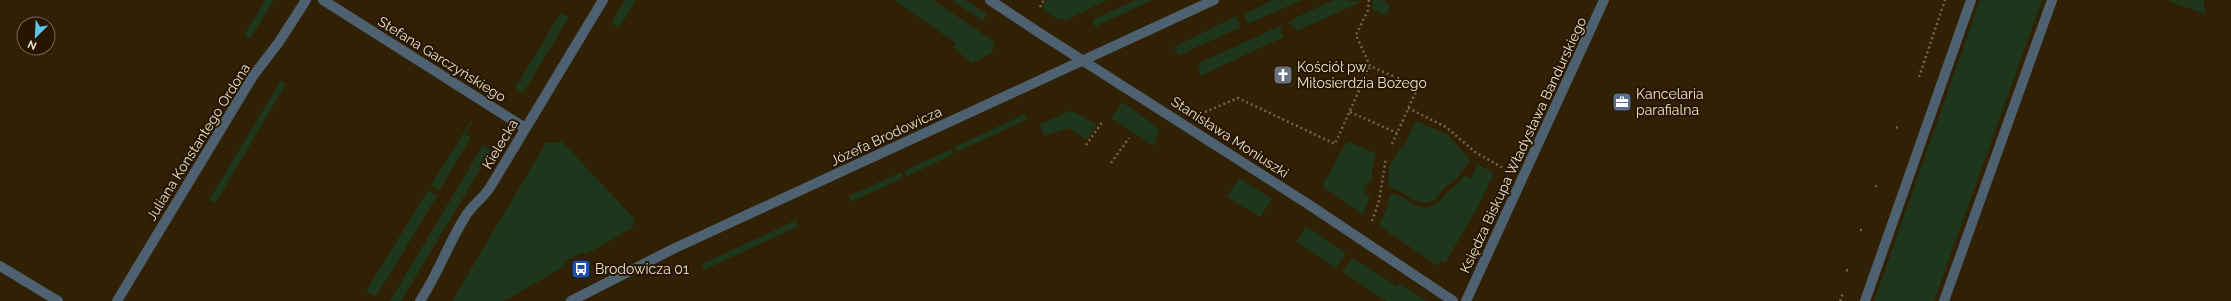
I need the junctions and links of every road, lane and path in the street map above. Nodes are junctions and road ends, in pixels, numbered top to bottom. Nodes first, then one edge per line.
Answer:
1 (306, 0) edge
2 (323, 0) edge
3 (602, 0) edge
4 (990, 0) edge
5 (1214, 0) edge
6 (1369, 0) edge
7 (1604, 0) edge
8 (1972, 0) edge
9 (2052, 0) edge
10 (1922, 51) dead end
11 (1927, 53) dead end
12 (1083, 61) junction
13 (1370, 66) junction
14 (1408, 108) junction
15 (1350, 112) junction
16 (1198, 114) dead end
17 (1103, 121) dead end
18 (1896, 127) dead end
19 (525, 128) junction
20 (1900, 129) dead end
21 (1397, 133) junction
22 (1129, 138) dead end
23 (1392, 144) dead end
24 (1086, 145) dead end
25 (1386, 158) dead end
26 (1111, 163) dead end
27 (1502, 168) dead end
28 (1875, 186) dead end
29 (1880, 187) dead end
30 (1368, 226) dead end
31 (1860, 230) dead end
32 (1864, 231) dead end
33 (0, 266) edge
34 (1846, 270) dead end
35 (1850, 271) dead end
36 (58, 301) edge
37 (117, 301) edge
38 (420, 301) edge
39 (571, 301) edge
40 (1453, 301) edge
41 (1466, 301) edge
42 (1865, 301) edge
43 (1944, 301) edge

1 - 37 street, Juliana Konstantego Ordona
2 - 19 street, Stefana Garczyńskiego
3 - 19 street, Kielecka
4 - 12 street, Stanisława Moniuszki
5 - 12 street, Józefa Brodowicza
6 - 13 path
7 - 41 street, Księdza Biskupa Władysława Bandurskiego
8 - 42 street
9 - 43 street
10 - 11 path
12 - 39 street, Józefa Brodowicza
12 - 40 street, Stanisława Moniuszki
13 - 14 path
13 - 15 path
14 - 21 path
14 - 27 path
15 - 16 path
15 - 21 path
17 - 24 path
18 - 20 path
19 - 38 street, Kielecka
21 - 23 path
22 - 26 path
25 - 30 path
28 - 29 path
31 - 32 path
33 - 36 street
34 - 35 path

